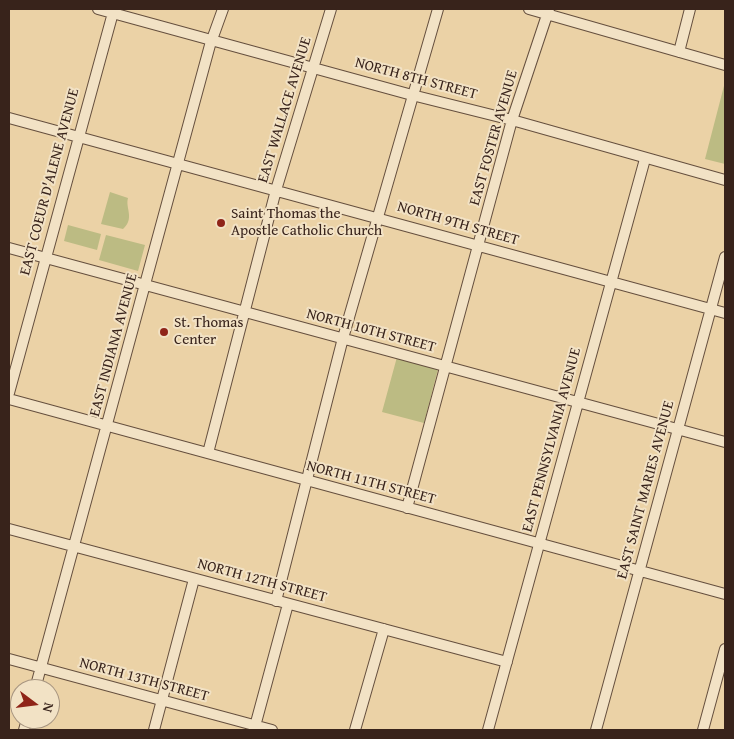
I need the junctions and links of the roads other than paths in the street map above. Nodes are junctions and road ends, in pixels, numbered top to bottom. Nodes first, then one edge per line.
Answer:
1 (98, 9) edge
2 (223, 9) edge
3 (331, 9) edge
4 (438, 9) edge
5 (529, 9) edge
6 (690, 9) edge
7 (113, 11) edge
8 (548, 12) edge
9 (213, 40) junction
10 (679, 52) junction
11 (725, 65) edge
12 (313, 67) junction
13 (412, 95) junction
14 (9, 118) edge
15 (512, 120) junction
16 (77, 136) junction
17 (645, 159) junction
18 (178, 164) junction
19 (725, 180) edge
20 (276, 190) junction
21 (378, 217) junction
22 (480, 246) junction
23 (9, 248) edge
24 (725, 257) edge
25 (45, 258) junction
26 (611, 282) junction
27 (145, 286) junction
28 (711, 310) junction
29 (245, 313) junction
30 (725, 313) edge
31 (344, 338) junction
32 (446, 366) junction
33 (9, 394) edge
34 (9, 400) edge
35 (578, 402) junction
36 (107, 426) junction
37 (678, 430) junction
38 (725, 442) edge
39 (208, 453) junction
40 (306, 481) junction
41 (407, 508) junction
42 (9, 529) edge
43 (539, 544) junction
44 (74, 547) junction
45 (639, 571) junction
46 (194, 579) junction
47 (725, 594) edge
48 (276, 600) junction
49 (288, 604) junction
50 (384, 629) junction
51 (725, 649) edge
52 (9, 659) edge
53 (507, 662) junction
54 (41, 668) junction
55 (38, 679) edge
56 (162, 701) junction
57 (255, 728) edge
58 (154, 730) edge
59 (272, 730) edge
60 (355, 730) edge
61 (488, 730) edge
62 (596, 730) edge
63 (703, 730) edge

1 - 7 street, NORTH 8TH STREET
2 - 9 street, EAST INDIANA AVENUE
3 - 12 street, EAST WALLACE AVENUE
4 - 13 street
5 - 8 street
6 - 10 street
7 - 9 street, NORTH 8TH STREET
7 - 16 street, EAST COEUR D'ALENE AVENUE
8 - 10 street
8 - 15 street, EAST FOSTER AVENUE
9 - 12 street, NORTH 8TH STREET
9 - 18 street, EAST INDIANA AVENUE
10 - 11 street
12 - 13 street, NORTH 8TH STREET
12 - 20 street, EAST WALLACE AVENUE
13 - 15 street, NORTH 8TH STREET
13 - 21 street
14 - 16 street, NORTH 9TH STREET
15 - 17 street, NORTH 8TH STREET
15 - 22 street, EAST FOSTER AVENUE
16 - 18 street, NORTH 9TH STREET
16 - 25 street, EAST COEUR D'ALENE AVENUE
17 - 19 street, NORTH 8TH STREET
17 - 26 street, EAST PENNSYLVANIA AVENUE
18 - 20 street, NORTH 9TH STREET
18 - 27 street, EAST INDIANA AVENUE
20 - 21 street, NORTH 9TH STREET
20 - 29 street, EAST WALLACE AVENUE
21 - 22 street, NORTH 9TH STREET
21 - 31 street
22 - 26 street, NORTH 9TH STREET
22 - 32 street, EAST FOSTER AVENUE
23 - 25 street, NORTH 10TH STREET
24 - 28 street, EAST SAINT MARIES AVENUE
25 - 27 street, NORTH 10TH STREET
25 - 33 street, EAST COEUR D'ALENE AVENUE
26 - 28 street, NORTH 9TH STREET
26 - 35 street, EAST PENNSYLVANIA AVENUE
27 - 29 street, NORTH 10TH STREET
27 - 36 street, EAST INDIANA AVENUE
28 - 30 street, NORTH 9TH STREET
28 - 37 street, EAST SAINT MARIES AVENUE
29 - 31 street, NORTH 10TH STREET
29 - 39 street, EAST WALLACE AVENUE
31 - 32 street, NORTH 10TH STREET
31 - 40 street
32 - 35 street, NORTH 10TH STREET
32 - 41 street, EAST FOSTER AVENUE
34 - 36 street, NORTH 11TH STREET
35 - 37 street, NORTH 10TH STREET
35 - 43 street, EAST PENNSYLVANIA AVENUE
36 - 39 street, NORTH 11TH STREET
36 - 44 street, EAST INDIANA AVENUE
37 - 38 street, NORTH 10TH STREET
37 - 45 street, EAST SAINT MARIES AVENUE
39 - 40 street, NORTH 11TH STREET
40 - 41 street, NORTH 11TH STREET
40 - 48 street
41 - 43 street, NORTH 11TH STREET
42 - 44 street, NORTH 12TH STREET
43 - 45 street, NORTH 11TH STREET
43 - 53 street, EAST PENNSYLVANIA AVENUE
44 - 46 street, NORTH 12TH STREET
44 - 54 street, EAST INDIANA AVENUE
45 - 47 street, NORTH 11TH STREET
45 - 62 street, EAST SAINT MARIES AVENUE
46 - 48 street, NORTH 12TH STREET
46 - 56 street
48 - 49 street, NORTH 12TH STREET
49 - 50 street, NORTH 12TH STREET
49 - 57 street
50 - 53 street, NORTH 12TH STREET
50 - 60 street
51 - 63 street
52 - 54 street, NORTH 13TH STREET
53 - 61 street, EAST PENNSYLVANIA AVENUE
54 - 55 street, EAST INDIANA AVENUE
54 - 56 street, NORTH 13TH STREET
56 - 57 street, NORTH 13TH STREET
56 - 58 street
57 - 59 street, NORTH 13TH STREET

